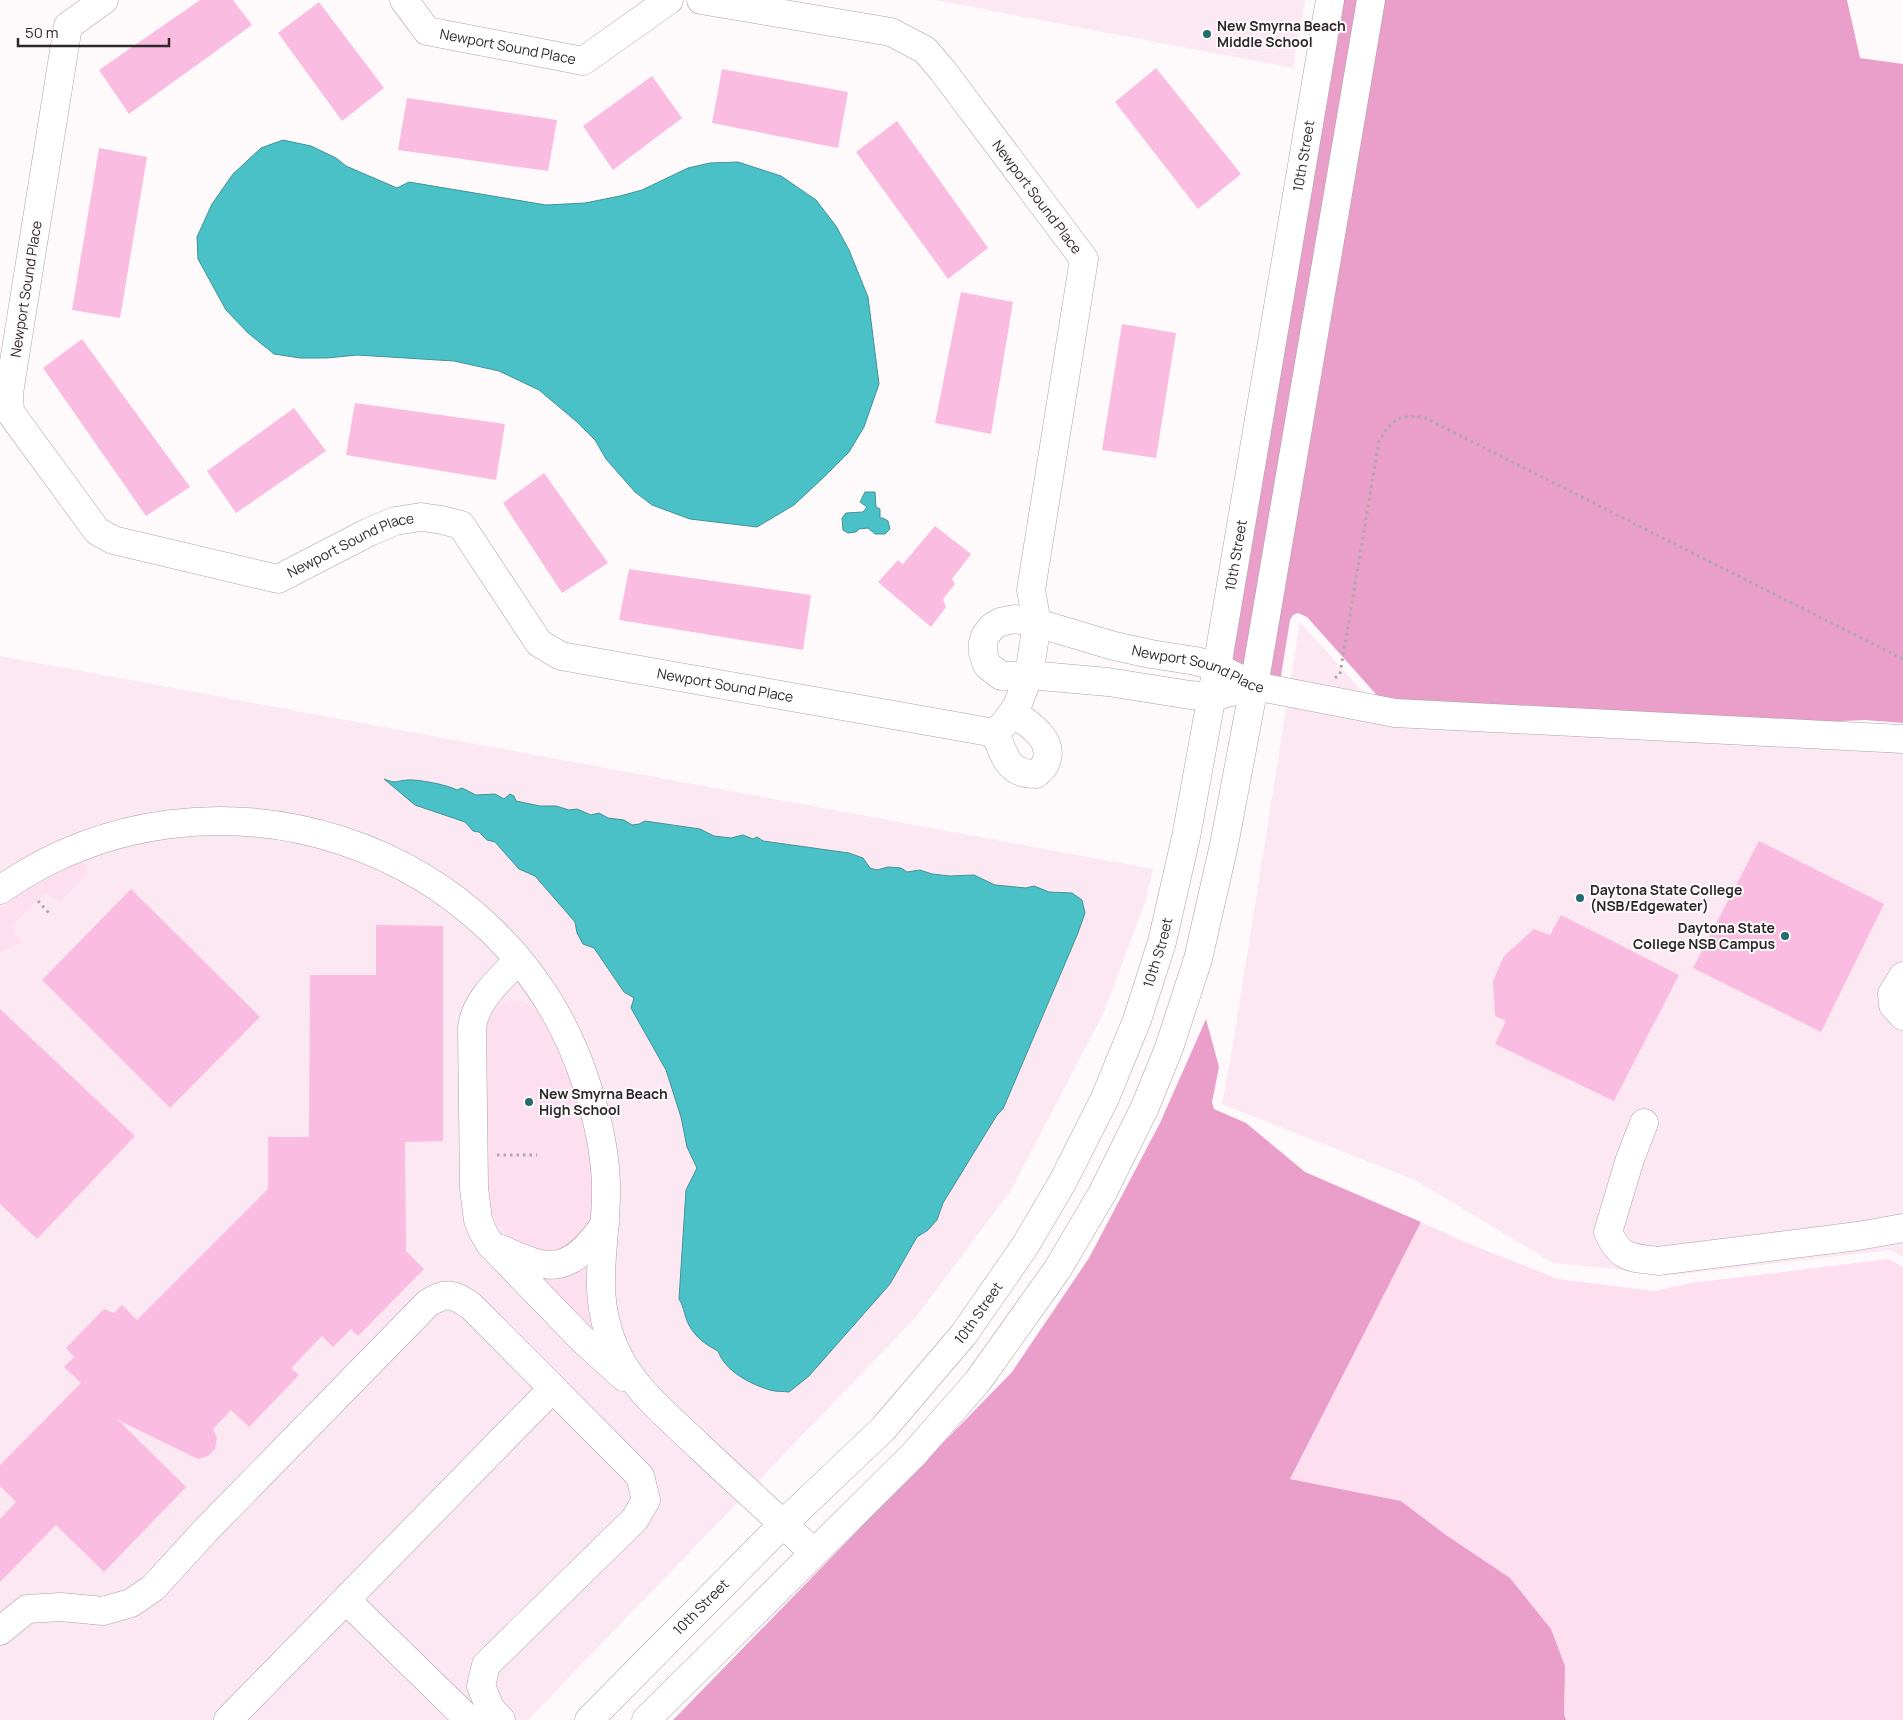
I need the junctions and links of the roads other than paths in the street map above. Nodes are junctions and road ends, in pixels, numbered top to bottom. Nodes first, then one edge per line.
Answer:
1 (104, 0) edge
2 (404, 0) edge
3 (669, 0) edge
4 (702, 0) edge
5 (1330, 0) edge
6 (1371, 0) edge
7 (1037, 623) junction
8 (1114, 646) junction
9 (1217, 667) junction
10 (1028, 675) junction
11 (1108, 682) junction
12 (1254, 686) junction
13 (1212, 697) junction
14 (1013, 712) junction
15 (995, 733) junction
16 (1903, 739) edge
17 (0, 890) edge
18 (518, 960) junction
19 (1903, 976) edge
20 (1903, 1016) edge
21 (1644, 1123) dead end
22 (605, 1224) junction
23 (1903, 1228) edge
24 (490, 1244) junction
25 (554, 1388) junction
26 (639, 1390) junction
27 (783, 1524) junction
28 (813, 1552) junction
29 (346, 1600) junction
30 (0, 1631) edge
31 (228, 1720) edge
32 (469, 1720) edge
33 (501, 1720) edge
34 (589, 1720) edge
35 (646, 1720) edge

1 - 15 street, Newport Sound Place
2 - 3 street, Newport Sound Place
4 - 7 street, Newport Sound Place
5 - 9 street, 10th Street
6 - 12 street
7 - 8 street, Newport Sound Place
7 - 10 street, Newport Sound Place
7 - 10 street, Newport Sound Place
8 - 9 street, Newport Sound Place
8 - 11 street, Newport Sound Place
9 - 12 street, Newport Sound Place
9 - 13 street, 10th Street
10 - 11 street, Newport Sound Place
10 - 14 street, Newport Sound Place
11 - 13 street, Newport Sound Place
12 - 13 street, Newport Sound Place
12 - 16 street
12 - 28 street
13 - 27 street, 10th Street
14 - 15 street, Newport Sound Place
14 - 15 street
17 - 18 street
18 - 22 street
18 - 24 street
19 - 20 street
21 - 23 street
22 - 24 street
22 - 26 street
24 - 26 street
25 - 29 street
25 - 30 street
25 - 33 street
26 - 27 street
27 - 28 street
27 - 34 street, 10th Street
28 - 35 street
29 - 31 street
29 - 32 street

